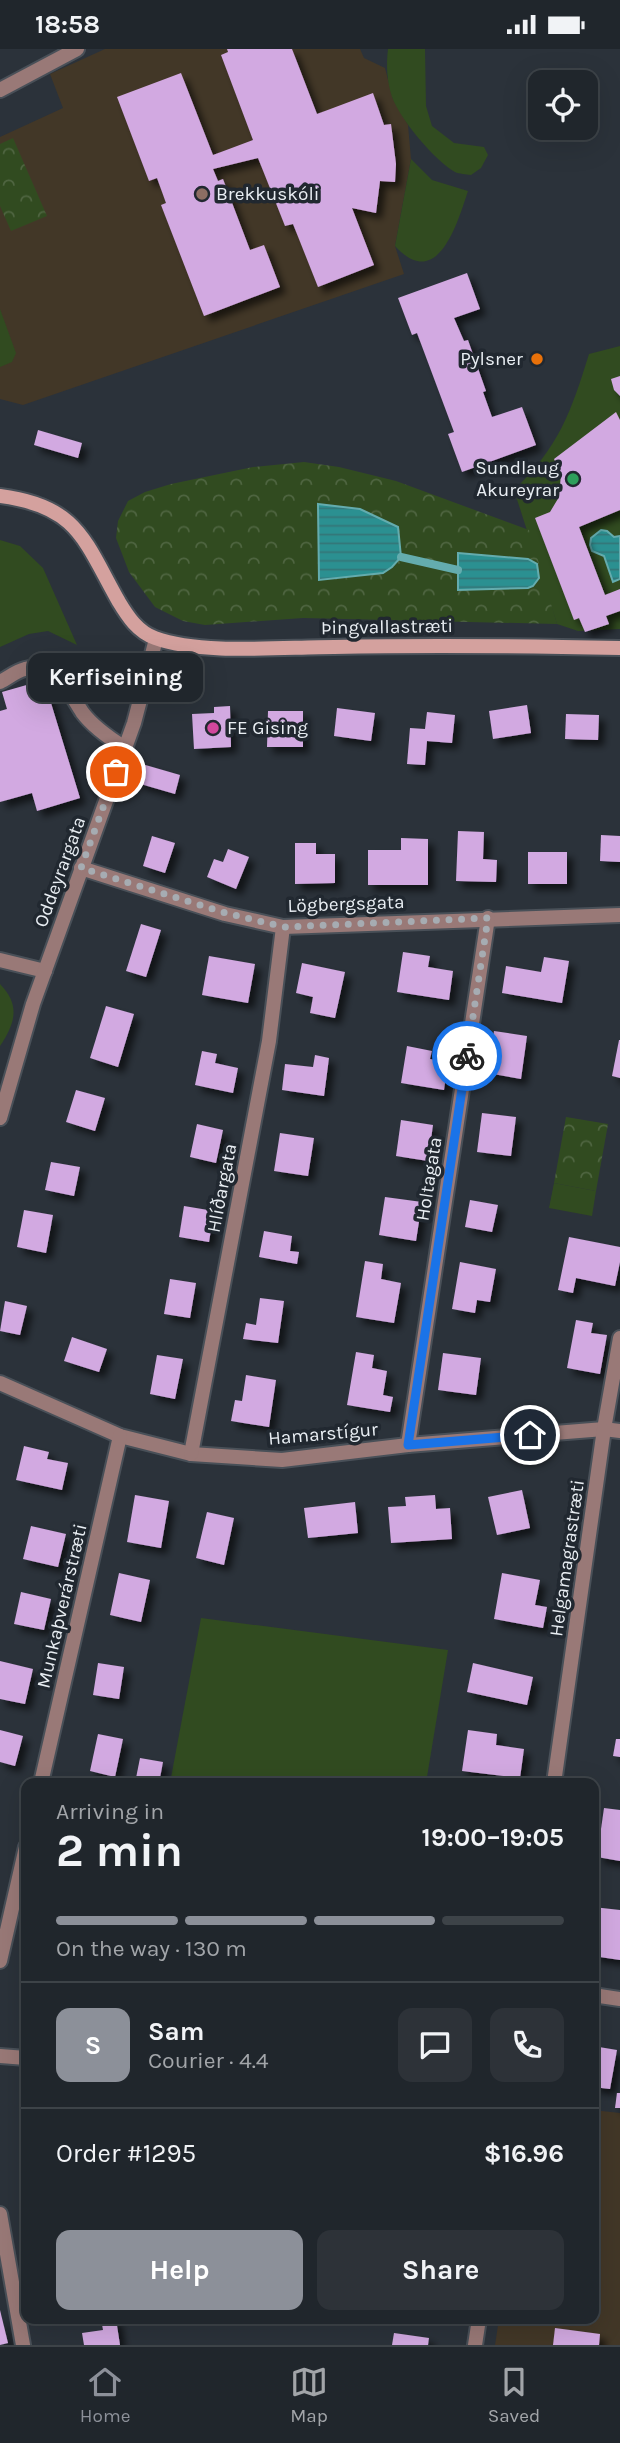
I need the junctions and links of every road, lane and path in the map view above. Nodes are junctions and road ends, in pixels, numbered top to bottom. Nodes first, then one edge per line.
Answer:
1 (77, 49) edge
2 (0, 90) edge
3 (0, 496) edge
4 (156, 639) junction
5 (620, 648) edge
6 (0, 682) edge
7 (125, 748) junction
8 (81, 868) junction
9 (620, 915) edge
10 (488, 918) junction
11 (284, 927) junction
12 (0, 960) edge
13 (45, 971) junction
14 (3, 1100) edge
15 (0, 1118) edge
16 (620, 1338) edge
17 (0, 1383) edge
18 (604, 1429) junction
19 (620, 1431) edge
20 (120, 1436) junction
21 (408, 1445) junction
22 (191, 1454) junction
23 (42, 1778) edge
24 (556, 1778) edge
25 (21, 1869) edge
26 (0, 1961) edge
27 (599, 1997) edge
28 (620, 1999) edge
29 (0, 2056) edge
30 (21, 2058) edge
31 (0, 2214) edge
32 (478, 2324) edge
33 (23, 2345) edge
34 (475, 2345) edge

1 - 2 street
3 - 4 main road
4 - 5 main road, Þingvallastræti
4 - 7 street, Oddeyrargata
6 - 7 street
7 - 8 street, Oddeyrargata
8 - 11 street, Lögbergsgata
8 - 13 street, Oddeyrargata
9 - 10 street, Lögbergsgata
10 - 11 street, Lögbergsgata
10 - 21 street, Holtagata
11 - 22 street, Hlíðargata
12 - 13 street
13 - 14 street, Oddeyrargata
14 - 15 street, Oddeyrargata
16 - 18 street, Helgamagrastræti
17 - 20 street, Hamarstígur
18 - 19 street, Hamarstígur
18 - 21 street, Hamarstígur
18 - 24 street, Helgamagrastræti
20 - 22 street, Hamarstígur
20 - 23 street, Munkaþverárstræti
21 - 22 street, Hamarstígur
25 - 26 street
27 - 28 street
29 - 30 street
31 - 33 street
32 - 34 street

